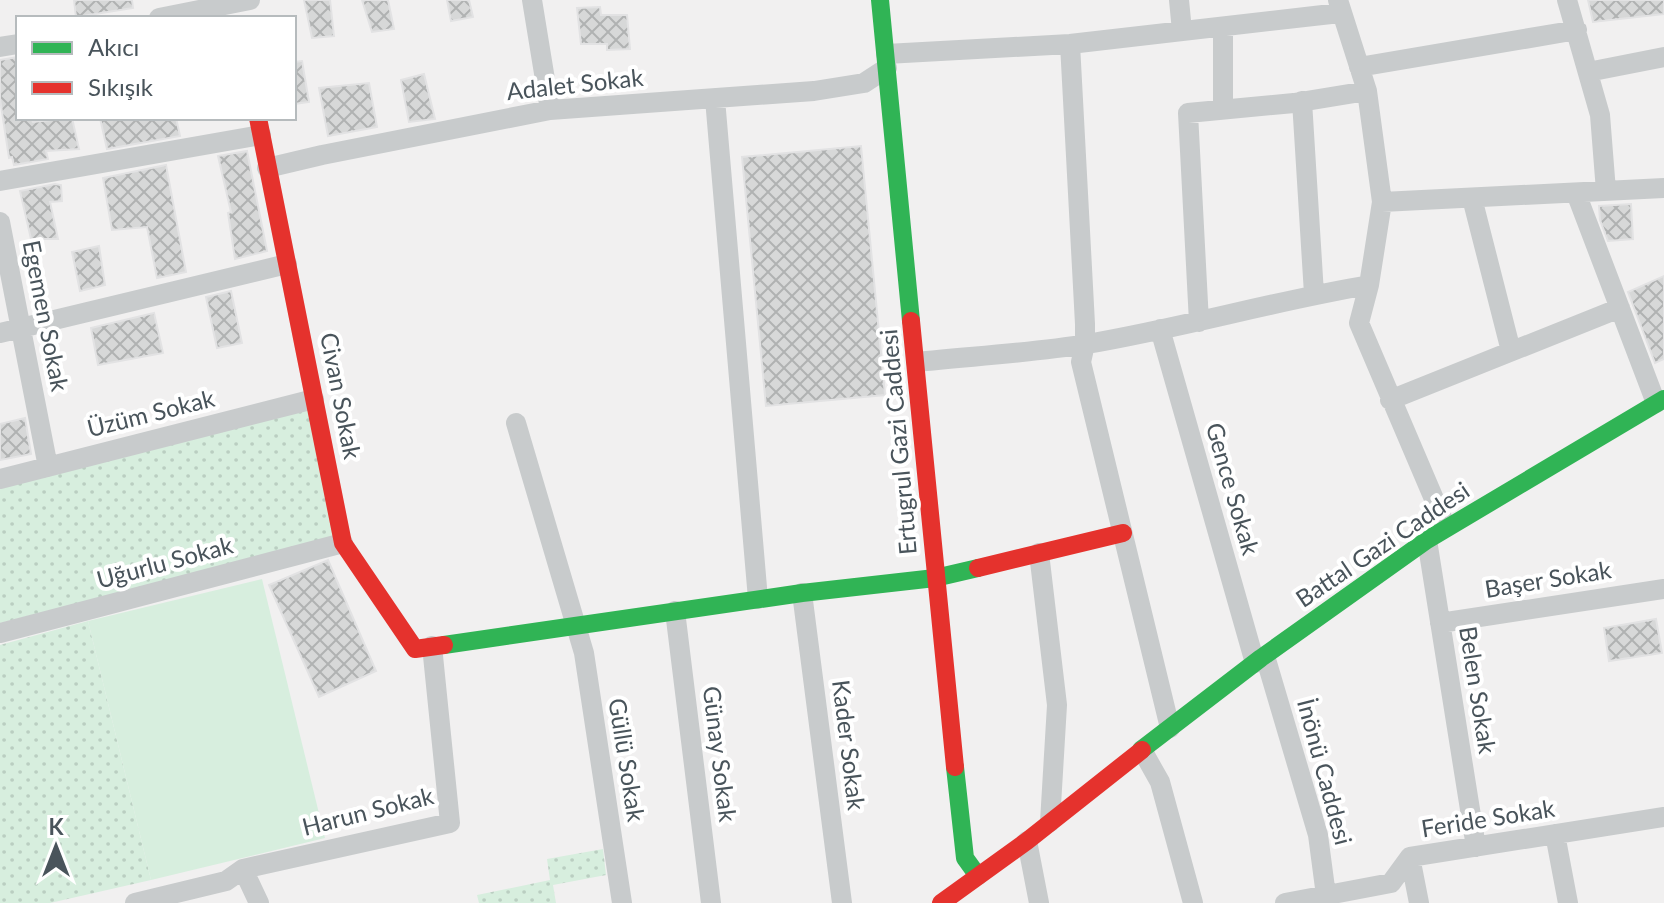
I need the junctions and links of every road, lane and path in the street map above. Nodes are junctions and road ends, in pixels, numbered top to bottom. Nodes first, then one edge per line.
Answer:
1 (532, 0) edge
2 (880, 0) edge
3 (1179, 0) edge
4 (1567, 0) edge
5 (241, 5) edge
6 (1339, 6) edge
7 (172, 16) edge
8 (1223, 27) junction
9 (1577, 30) junction
10 (1182, 31) junction
11 (1070, 44) junction
12 (1664, 57) edge
13 (887, 61) junction
14 (1359, 67) junction
15 (1588, 72) junction
16 (1367, 91) junction
17 (715, 99) junction
18 (1302, 101) junction
19 (1223, 109) junction
20 (550, 110) junction
21 (260, 127) edge
22 (267, 168) junction
23 (0, 181) edge
24 (1664, 188) edge
25 (1606, 191) junction
26 (1576, 193) junction
27 (1472, 198) junction
28 (1382, 202) junction
29 (0, 222) edge
30 (287, 264) junction
31 (1369, 285) junction
32 (1314, 294) junction
33 (1620, 308) junction
34 (1199, 322) junction
35 (1160, 329) junction
36 (10, 330) edge
37 (1085, 344) junction
38 (1511, 351) junction
39 (916, 362) junction
40 (314, 399) junction
41 (1390, 400) junction
42 (1660, 401) edge
43 (516, 423) dead end
44 (48, 467) junction
45 (0, 479) edge
46 (1446, 527) junction
47 (1123, 533) junction
48 (1427, 540) junction
49 (343, 543) junction
50 (1039, 553) junction
51 (935, 578) junction
52 (1664, 589) edge
53 (802, 593) junction
54 (758, 599) junction
55 (675, 611) junction
56 (1440, 623) junction
57 (577, 625) junction
58 (0, 633) edge
59 (432, 646) junction
60 (1260, 659) junction
61 (1170, 728) junction
62 (1142, 750) junction
63 (1664, 817) edge
64 (1050, 822) junction
65 (1555, 834) junction
66 (1027, 841) junction
67 (1476, 847) junction
68 (1410, 857) junction
69 (243, 869) junction
70 (978, 876) junction
71 (1327, 899) edge
72 (135, 903) edge
73 (259, 903) edge
74 (622, 903) edge
75 (711, 903) edge
76 (842, 903) edge
77 (941, 903) edge
78 (1039, 903) edge
79 (1193, 903) edge
80 (1285, 903) edge
81 (1419, 903) edge
82 (1568, 903) edge

1 - 20 street
2 - 13 street, Ertugrul Gazi Caddesi
3 - 10 street
4 - 9 street
5 - 7 street
6 - 8 street, Adalet Sokak
6 - 14 street
8 - 10 street, Adalet Sokak
8 - 19 street
9 - 14 street
9 - 15 street
10 - 11 street, Adalet Sokak
11 - 13 street, Adalet Sokak
11 - 37 street
12 - 15 street
13 - 17 street, Adalet Sokak
13 - 39 street, Ertugrul Gazi Caddesi
14 - 16 street
15 - 25 street
16 - 18 street
16 - 28 street
17 - 20 street, Adalet Sokak
17 - 54 street
18 - 19 street
18 - 32 street
19 - 34 street
20 - 22 street, Adalet Sokak
21 - 22 street, Civan Sokak
21 - 23 street
22 - 30 street, Civan Sokak
24 - 25 street
25 - 26 street
26 - 27 street
26 - 33 street
27 - 28 street
27 - 38 street
28 - 31 street
29 - 36 street, Egemen Sokak
30 - 36 street
30 - 40 street, Civan Sokak
31 - 32 street
31 - 41 street
32 - 34 street
33 - 38 street
33 - 42 street
34 - 35 street
35 - 37 street
35 - 60 street, Gence Sokak
36 - 44 street, Egemen Sokak
37 - 39 street
37 - 47 street
38 - 41 street
39 - 51 street, Ertugrul Gazi Caddesi
40 - 44 street, Üzüm Sokak
40 - 49 street, Civan Sokak
41 - 46 street
42 - 46 street, Battal Gazi Caddesi
43 - 57 street, Güllü Sokak
44 - 45 street, Üzüm Sokak
46 - 48 street, Battal Gazi Caddesi
47 - 50 street
47 - 61 street
48 - 56 street, Belen Sokak
48 - 60 street, Battal Gazi Caddesi
49 - 58 street, Uğurlu Sokak
49 - 59 street, Civan Sokak
50 - 51 street
50 - 64 street
51 - 53 street
51 - 70 street, Ertugrul Gazi Caddesi
52 - 56 street, Başer Sokak
53 - 54 street
53 - 76 street, Kader Sokak
54 - 55 street
55 - 57 street
55 - 75 street, Günay Sokak
56 - 67 street, Belen Sokak
57 - 59 street
57 - 74 street, Güllü Sokak
59 - 69 street, Harun Sokak
60 - 61 street, Battal Gazi Caddesi
60 - 71 street, İnönü Caddesi
61 - 62 street, Battal Gazi Caddesi
62 - 64 street, Battal Gazi Caddesi
62 - 79 street
63 - 65 street, Feride Sokak
64 - 66 street, Battal Gazi Caddesi
65 - 67 street, Feride Sokak
65 - 82 street
66 - 70 street, Battal Gazi Caddesi
66 - 78 street
67 - 68 street, Feride Sokak
68 - 71 street, Feride Sokak
68 - 81 street
69 - 72 street, Harun Sokak
69 - 73 street
70 - 77 street, Battal Gazi Caddesi
71 - 80 street, Feride Sokak

